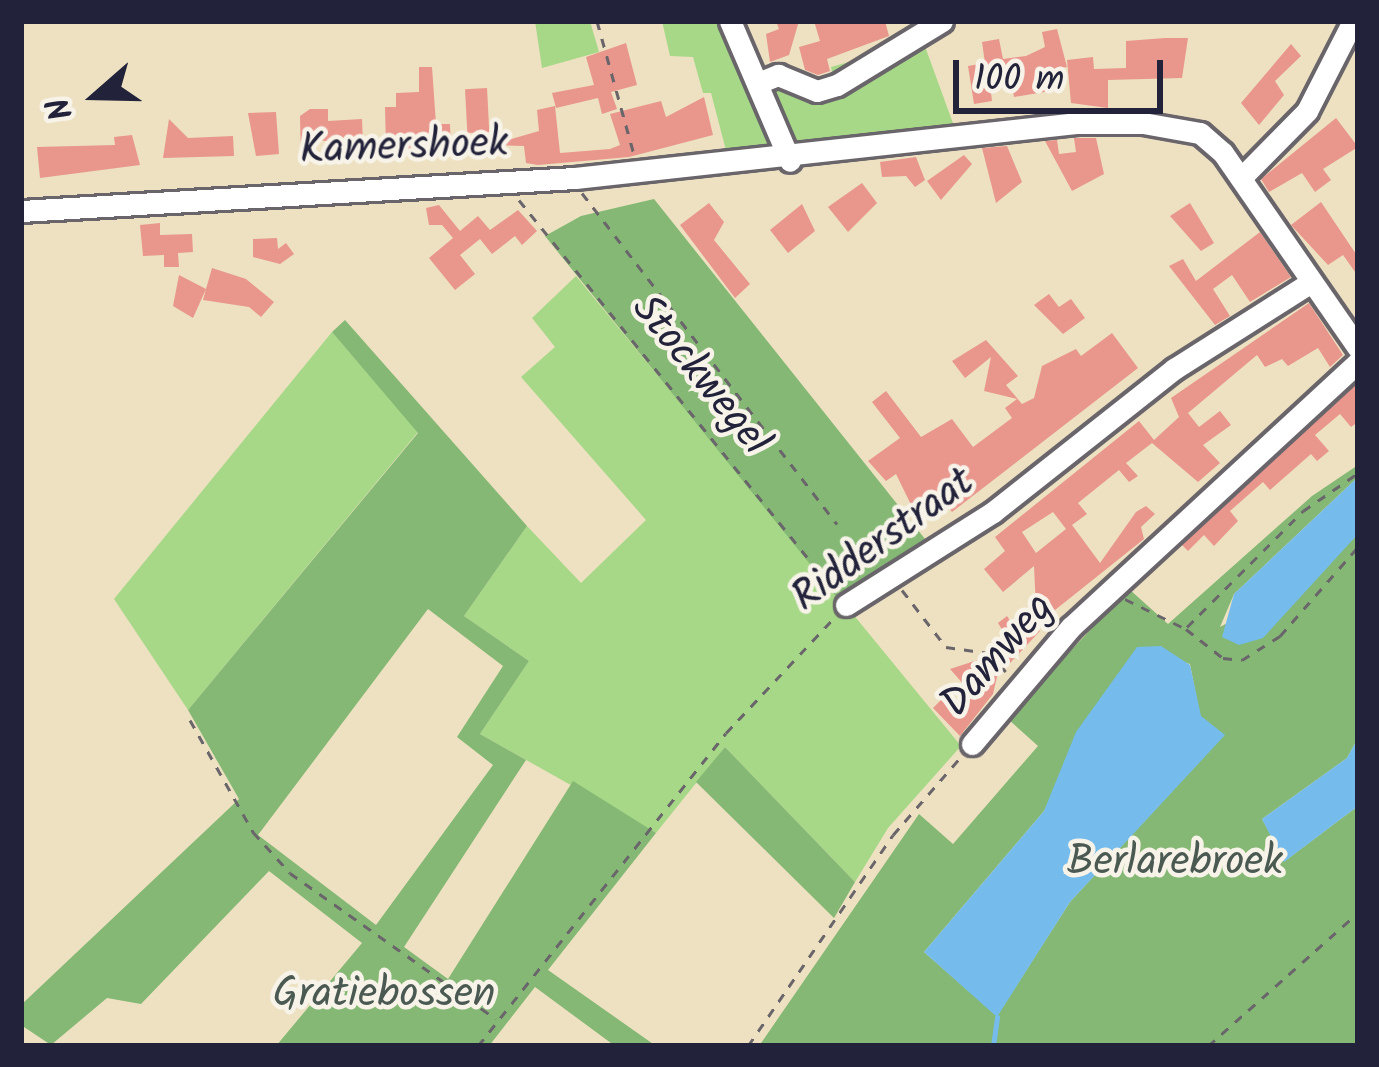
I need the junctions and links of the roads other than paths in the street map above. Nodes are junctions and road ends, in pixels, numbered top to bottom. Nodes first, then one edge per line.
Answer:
1 (730, 21) edge
2 (942, 21) edge
3 (1354, 25) edge
4 (758, 83) junction
5 (790, 160) junction
6 (1241, 178) junction
7 (21, 211) edge
8 (1311, 282) junction
9 (1358, 348) edge
10 (1358, 362) edge
11 (846, 605) road end
12 (973, 744) road end

1 - 4 street
2 - 4 street
3 - 6 street
4 - 5 street
5 - 6 street, Kamershoek
5 - 7 street, Kamershoek
6 - 8 street, Kamershoek
8 - 9 street, Kamershoek
8 - 11 street, Ridderstraat
10 - 12 street, Damweg

